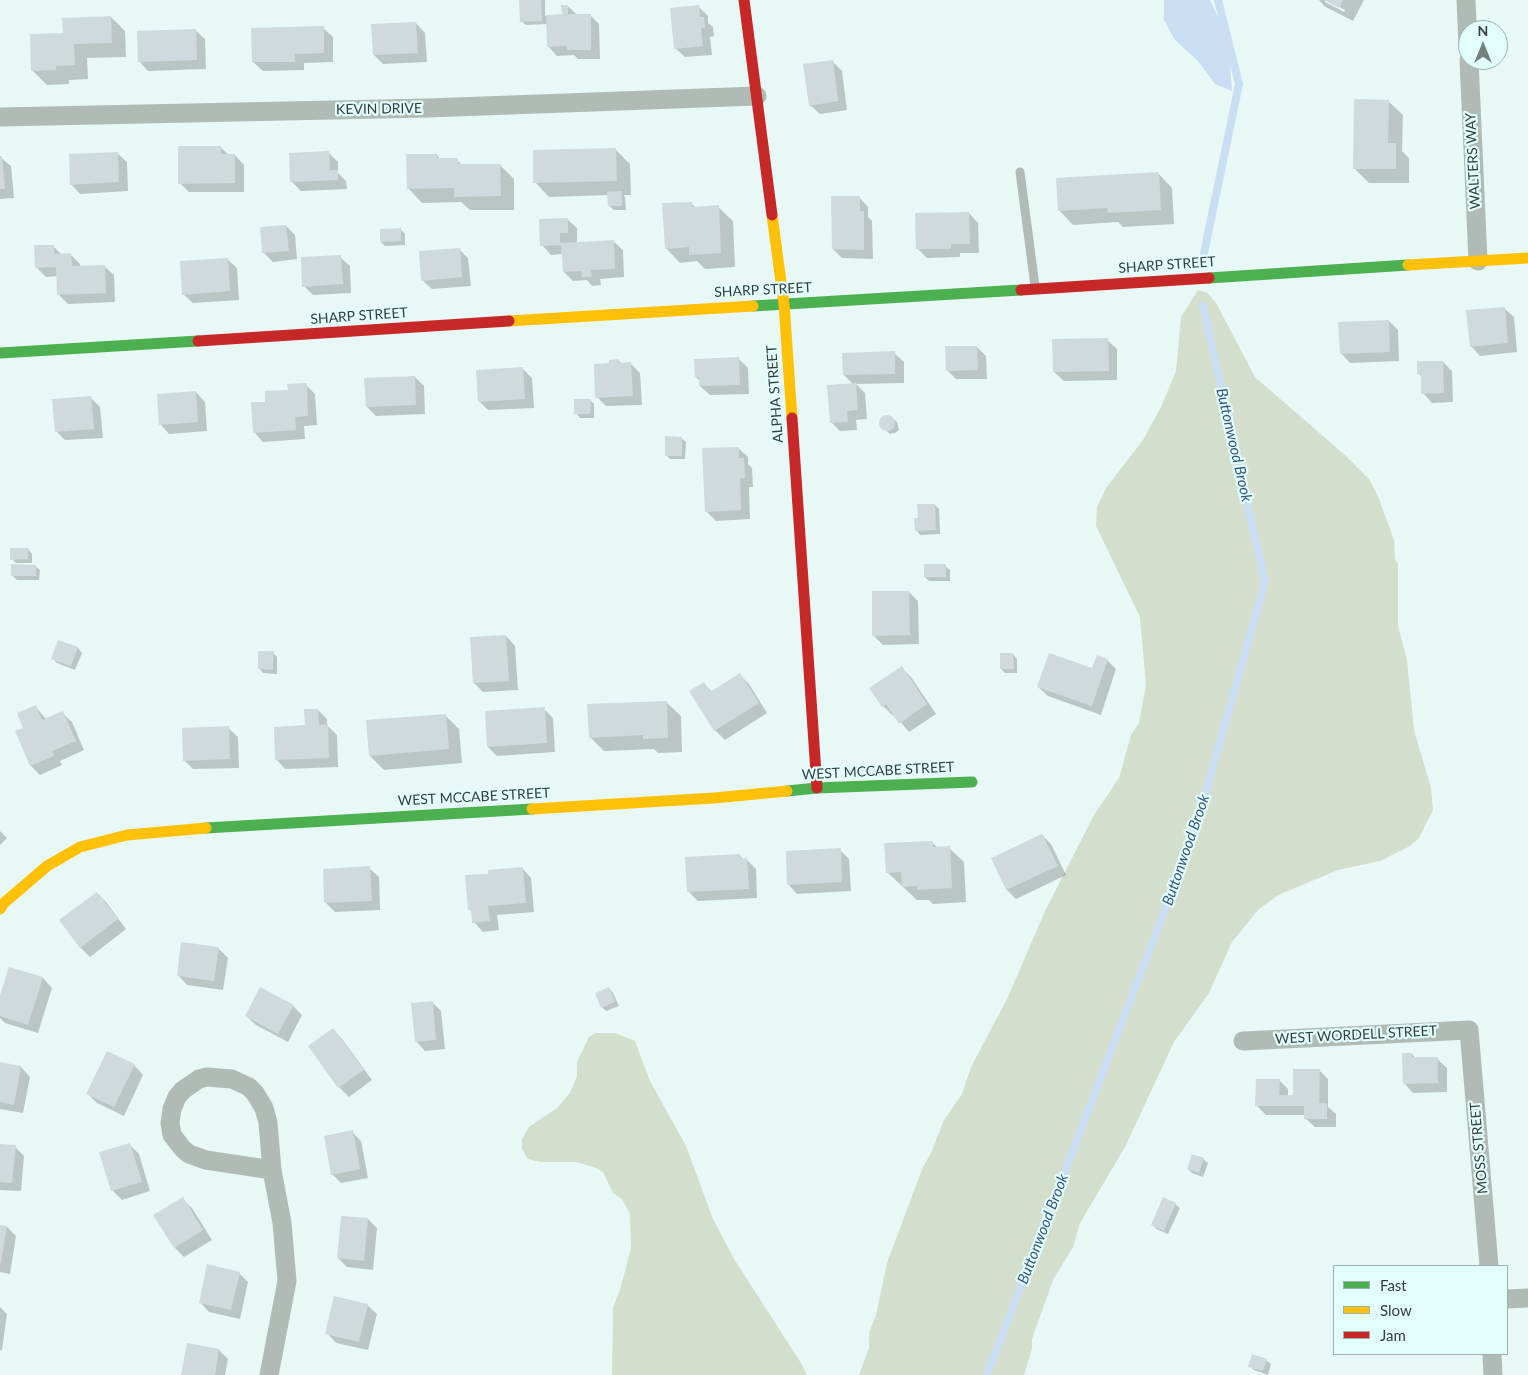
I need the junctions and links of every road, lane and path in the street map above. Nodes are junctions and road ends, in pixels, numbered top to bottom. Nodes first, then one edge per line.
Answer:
1 (744, 0) edge
2 (1466, 0) edge
3 (1467, 20) edge
4 (1469, 70) edge
5 (757, 96) junction
6 (0, 117) edge
7 (1020, 172) dead end
8 (1528, 258) edge
9 (1478, 261) junction
10 (1035, 289) junction
11 (784, 304) junction
12 (0, 354) edge
13 (972, 782) dead end
14 (816, 788) junction
15 (0, 909) edge
16 (1470, 1030) joint
17 (1243, 1041) dead end
18 (272, 1170) junction
19 (1489, 1265) edge
20 (1528, 1298) edge
21 (1508, 1299) edge
22 (1492, 1355) edge
23 (269, 1375) edge
24 (1492, 1375) edge

1 - 5 street, ALPHA STREET
2 - 3 street
4 - 9 street, WALTERS WAY
5 - 6 street, KEVIN DRIVE
5 - 11 street, ALPHA STREET
7 - 10 lane
8 - 9 street, SHARP STREET
9 - 10 street, SHARP STREET
10 - 11 street, SHARP STREET
11 - 12 street, SHARP STREET
11 - 14 street, ALPHA STREET
13 - 14 street, WEST MCCABE STREET
14 - 15 street, WEST MCCABE STREET
16 - 17 street, WEST WORDELL STREET
16 - 19 street, MOSS STREET
18 - 18 street
18 - 23 street
20 - 21 street
22 - 24 street

